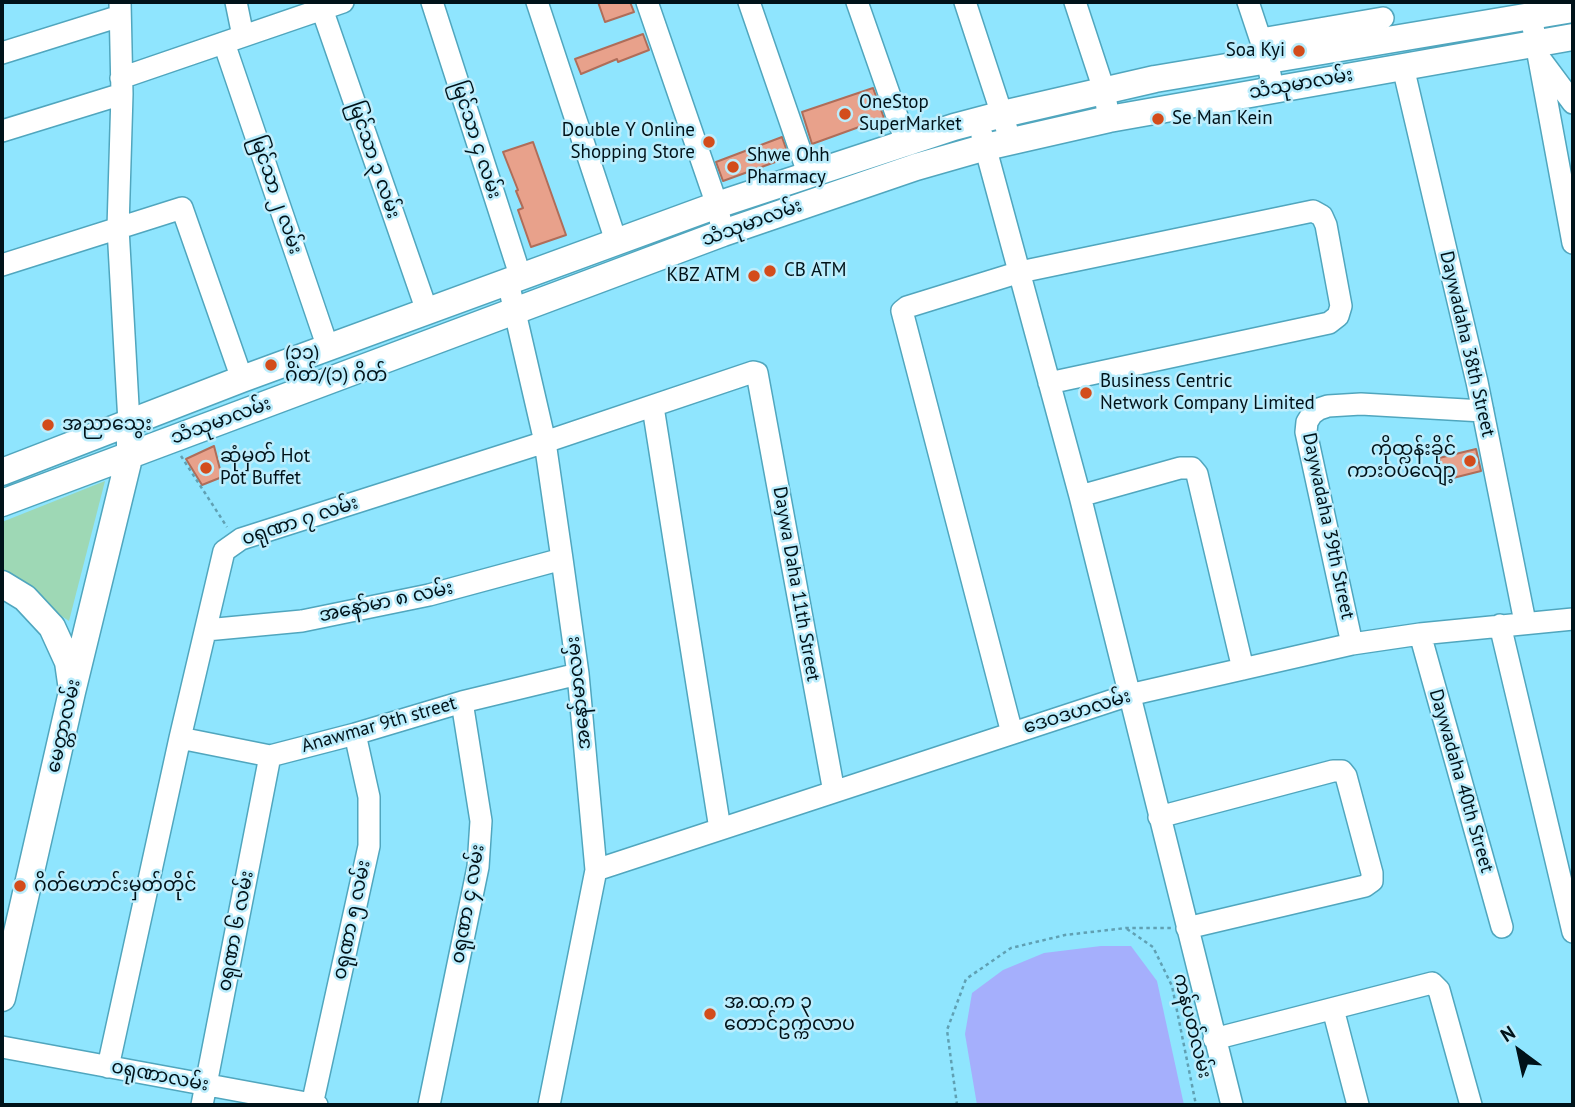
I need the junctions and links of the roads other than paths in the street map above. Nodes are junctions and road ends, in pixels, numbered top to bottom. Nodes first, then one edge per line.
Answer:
1 (236, 2) edge
2 (432, 2) edge
3 (537, 2) edge
4 (647, 2) edge
5 (749, 2) edge
6 (857, 2) edge
7 (965, 2) edge
8 (1075, 2) edge
9 (1248, 2) edge
10 (333, 4) edge
11 (120, 9) edge
12 (1573, 9) edge
13 (1531, 16) junction
14 (1383, 20) edge
15 (1573, 37) edge
16 (233, 39) junction
17 (1264, 49) junction
18 (1538, 51) junction
19 (2, 53) edge
20 (1397, 68) junction
21 (122, 86) junction
22 (1273, 89) junction
23 (1104, 90) junction
24 (1573, 103) edge
25 (990, 118) junction
26 (1109, 119) junction
27 (2, 131) edge
28 (906, 142) junction
29 (998, 144) junction
30 (808, 173) junction
31 (717, 205) junction
32 (118, 228) junction
33 (723, 233) junction
34 (617, 241) junction
35 (1573, 243) edge
36 (2, 265) edge
37 (1020, 272) junction
38 (514, 280) junction
39 (427, 311) junction
40 (515, 313) junction
41 (334, 346) junction
42 (349, 374) junction
43 (759, 376) joint
44 (242, 379) junction
45 (1049, 383) junction
46 (653, 407) junction
47 (1483, 411) junction
48 (129, 423) junction
49 (545, 442) junction
50 (130, 454) junction
51 (2, 472) edge
52 (1080, 496) junction
53 (2, 503) edge
54 (562, 559) junction
55 (2, 584) edge
56 (1573, 619) edge
57 (1525, 622) junction
58 (1500, 625) junction
59 (206, 630) junction
60 (1420, 634) junction
61 (1352, 644) junction
62 (1243, 669) junction
63 (578, 674) junction
64 (72, 692) junction
65 (1129, 695) junction
66 (462, 702) junction
67 (1012, 733) junction
68 (355, 734) junction
69 (180, 738) junction
70 (270, 756) junction
71 (834, 792) junction
72 (1159, 817) junction
73 (720, 829) junction
74 (596, 870) junction
75 (1502, 927) dead end
76 (1186, 928) junction
77 (1573, 932) edge
78 (2, 999) edge
79 (1334, 1009) junction
80 (1214, 1039) junction
81 (2, 1047) edge
82 (108, 1066) junction
83 (204, 1095) edge
84 (314, 1105) edge
85 (429, 1105) edge
86 (549, 1105) edge
87 (1232, 1105) edge
88 (1358, 1105) edge
89 (1471, 1105) edge

1 - 16 street, မြင်သာ ၂ လမ်း
2 - 38 street, မြင်သာ ၄ လမ်း
3 - 34 street
4 - 31 street
5 - 30 street
6 - 28 street
7 - 25 street
8 - 23 street
9 - 17 street
10 - 16 street
10 - 39 street, မြင်သာ ၃ လမ်း
11 - 19 street
11 - 21 street
12 - 13 main road, သံသုမာလမ်း
13 - 14 main road, သံသုမာလမ်း
13 - 18 street
14 - 17 main road, သံသုမာလမ်း
14 - 20 street, Daywadaha 38th Street
15 - 18 main road, သံသုမာလမ်း
16 - 21 street
16 - 41 street, မြင်သာ ၂ လမ်း
17 - 22 street
17 - 23 main road, သံသုမာလမ်း
18 - 20 main road, သံသုမာလမ်း
18 - 24 street
18 - 35 street
20 - 22 main road, သံသုမာလမ်း
20 - 47 street, Daywadaha 38th Street
21 - 27 street
21 - 32 street
22 - 26 main road, သံသုမာလမ်း
23 - 25 main road, သံသုမာလမ်း
23 - 26 street
25 - 28 main road, သံသုမာလမ်း
25 - 29 street
26 - 29 main road, သံသုမာလမ်း
28 - 30 main road, သံသုမာလမ်း
29 - 33 main road, သံသုမာလမ်း
29 - 37 street
30 - 31 main road, သံသုမာလမ်း
31 - 33 street
31 - 34 main road, သံသုမာလမ်း
32 - 36 street
32 - 44 street
32 - 48 street
33 - 40 main road, သံသုမာလမ်း
34 - 38 main road, သံသုမာလမ်း
37 - 45 street
37 - 45 street
37 - 67 street
38 - 39 main road, သံသုမာလမ်း
38 - 40 street, အနော်မာလမ်း
39 - 41 main road, သံသုမာလမ်း
40 - 42 main road, သံသုမာလမ်း
40 - 49 street, အနော်မာလမ်း
41 - 42 main road
41 - 44 main road, သံသုမာလမ်း
42 - 50 main road, သံသုမာလမ်း
43 - 46 street, ၀ရုဏာ ၇ လမ်း
43 - 71 street, Daywa Daha 11th Street
44 - 48 main road, သံသုမာလမ်း
45 - 52 street
46 - 49 street, ၀ရုဏာ ၇ လမ်း
46 - 73 street
47 - 57 street, Daywadaha 38th Street
47 - 61 street, Daywadaha 39th Street
48 - 50 main road, မေတ္တာလမ်း
48 - 51 main road, သံသုမာလမ်း
49 - 54 street, အနော်မာလမ်း
49 - 59 street, ၀ရုဏာ ၇ လမ်း
50 - 53 main road, သံသုမာလမ်း
50 - 64 main road, မေတ္တာလမ်း
52 - 62 street
52 - 65 street
54 - 59 street, အနော်မာ ၈ လမ်း
54 - 63 street, အနော်မာလမ်း
55 - 64 main road
56 - 57 street, ဒေဝဒဟလမ်း
57 - 58 street, ဒေဝဒဟလမ်း
58 - 60 street, ဒေဝဒဟလမ်း
58 - 77 street
59 - 69 street, ၀ရုဏာ ၇ လမ်း
60 - 61 street, ဒေဝဒဟလမ်း
60 - 75 street, Daywadaha 40th Street
61 - 62 street, ဒေဝဒဟလမ်း
62 - 65 street, ဒေဝဒဟလမ်း
63 - 66 street, Anawmar 9th street
63 - 74 street, အနော်မာလမ်း
64 - 78 main road, မေတ္တာလမ်း
65 - 67 street, ဒေဝဒဟလမ်း
65 - 72 street
66 - 68 street, Anawmar 9th street
66 - 85 street, ၀ရုဏာ ၄ လမ်း
67 - 71 street, ဒေဝဒဟလမ်း
68 - 70 street, Anawmar 9th street
68 - 84 street, ၀ရုဏာ ၅ လမ်း
69 - 70 street, Anawmar 9th street
69 - 82 street, ၀ရုဏာ ၇ လမ်း
70 - 83 street, ၀ရုဏာ ၆ လမ်း
71 - 73 street, ဒေဝဒဟလမ်း
72 - 76 street
72 - 76 street
73 - 74 street, ဒေဝဒဟလမ်း
74 - 86 street, အနော်မာလမ်း
76 - 80 street
79 - 80 street
79 - 88 street
79 - 89 street
80 - 87 street
81 - 82 street, ၀ရုဏာလမ်း
82 - 83 street, ၀ရုဏာလမ်း
83 - 84 street, ၀ရုဏာလမ်း

